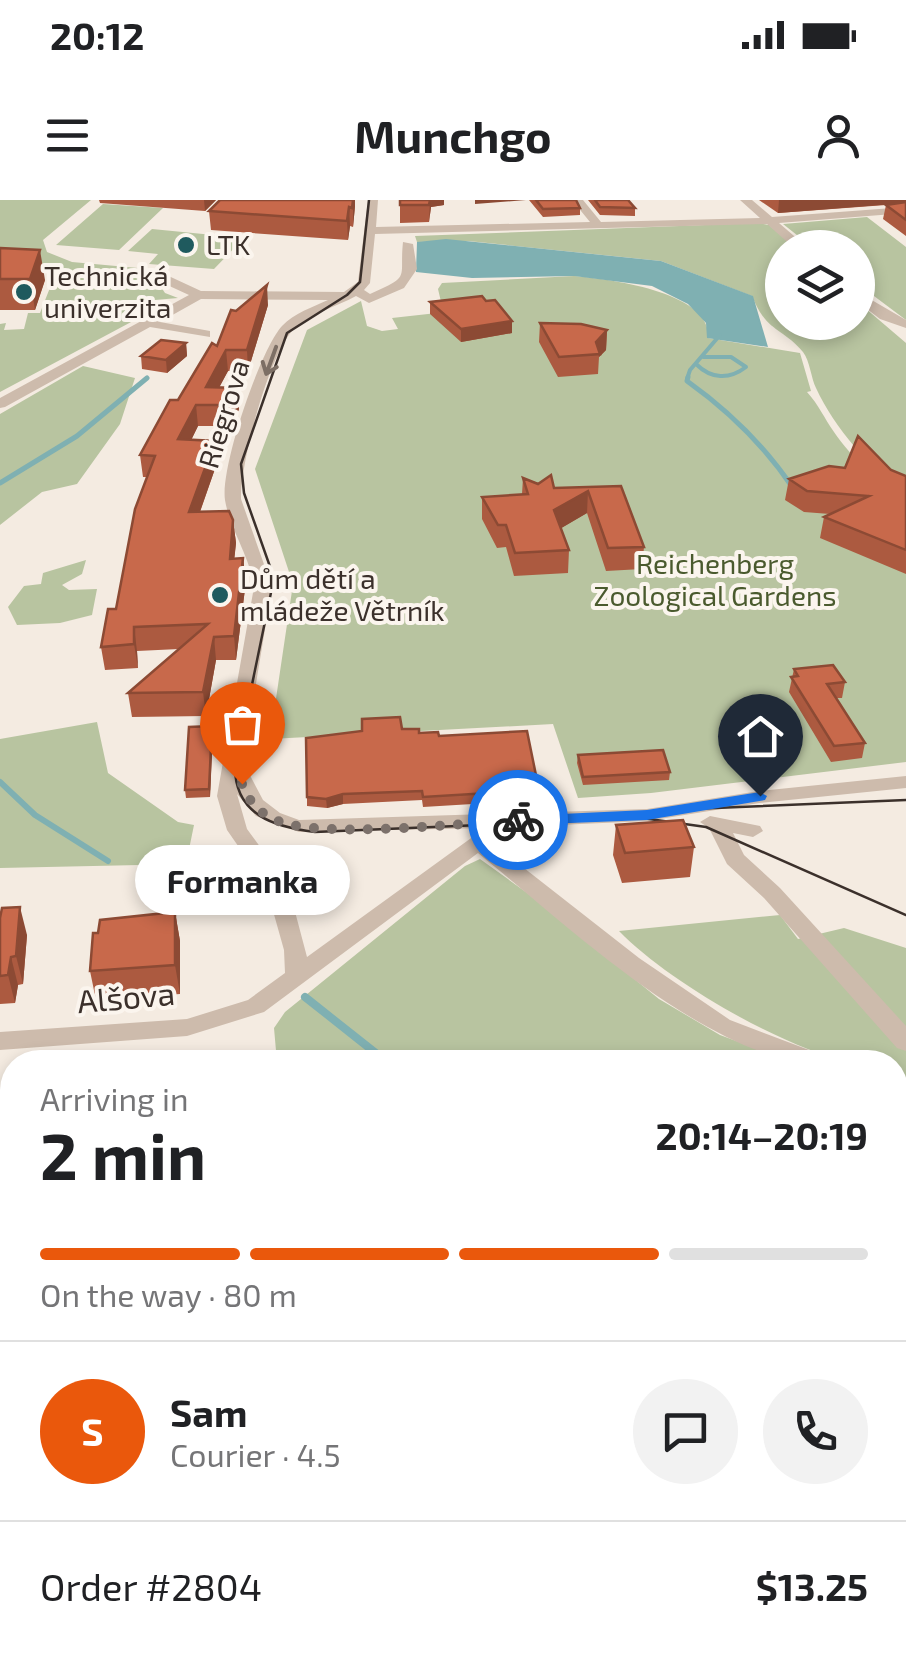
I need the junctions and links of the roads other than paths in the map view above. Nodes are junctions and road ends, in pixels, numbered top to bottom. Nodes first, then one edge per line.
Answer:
1 (373, 200) edge
2 (577, 200) edge
3 (745, 200) edge
4 (906, 210) edge
5 (770, 221) junction
6 (597, 224) junction
7 (781, 230) edge
8 (370, 231) junction
9 (408, 244) dead end
10 (156, 275) dead end
11 (357, 291) junction
12 (199, 294) junction
13 (338, 296) junction
14 (875, 309) edge
15 (148, 323) junction
16 (906, 324) edge
17 (206, 334) dead end
18 (0, 404) edge
19 (232, 758) junction
20 (906, 782) edge
21 (647, 815) junction
22 (507, 822) junction
23 (718, 824) junction
24 (752, 831) dead end
25 (478, 843) junction
26 (297, 975) junction
27 (0, 1041) edge
28 (906, 1042) edge
29 (785, 1050) edge

1 - 8 street
2 - 6 street
3 - 5 street
4 - 5 street
5 - 6 street
5 - 7 street
6 - 8 street
8 - 11 street
9 - 11 street
10 - 12 street
11 - 13 street
12 - 13 street
12 - 15 street
13 -> 19 street, Riegrova
14 - 16 street
15 - 17 street
15 - 18 street
19 - 22 street
19 - 26 street, Riegrova
20 - 21 street
21 - 22 street
21 - 23 street
22 - 25 street
23 - 24 street
23 - 28 street
25 - 26 street
25 - 29 street
26 - 27 street, Alšova

